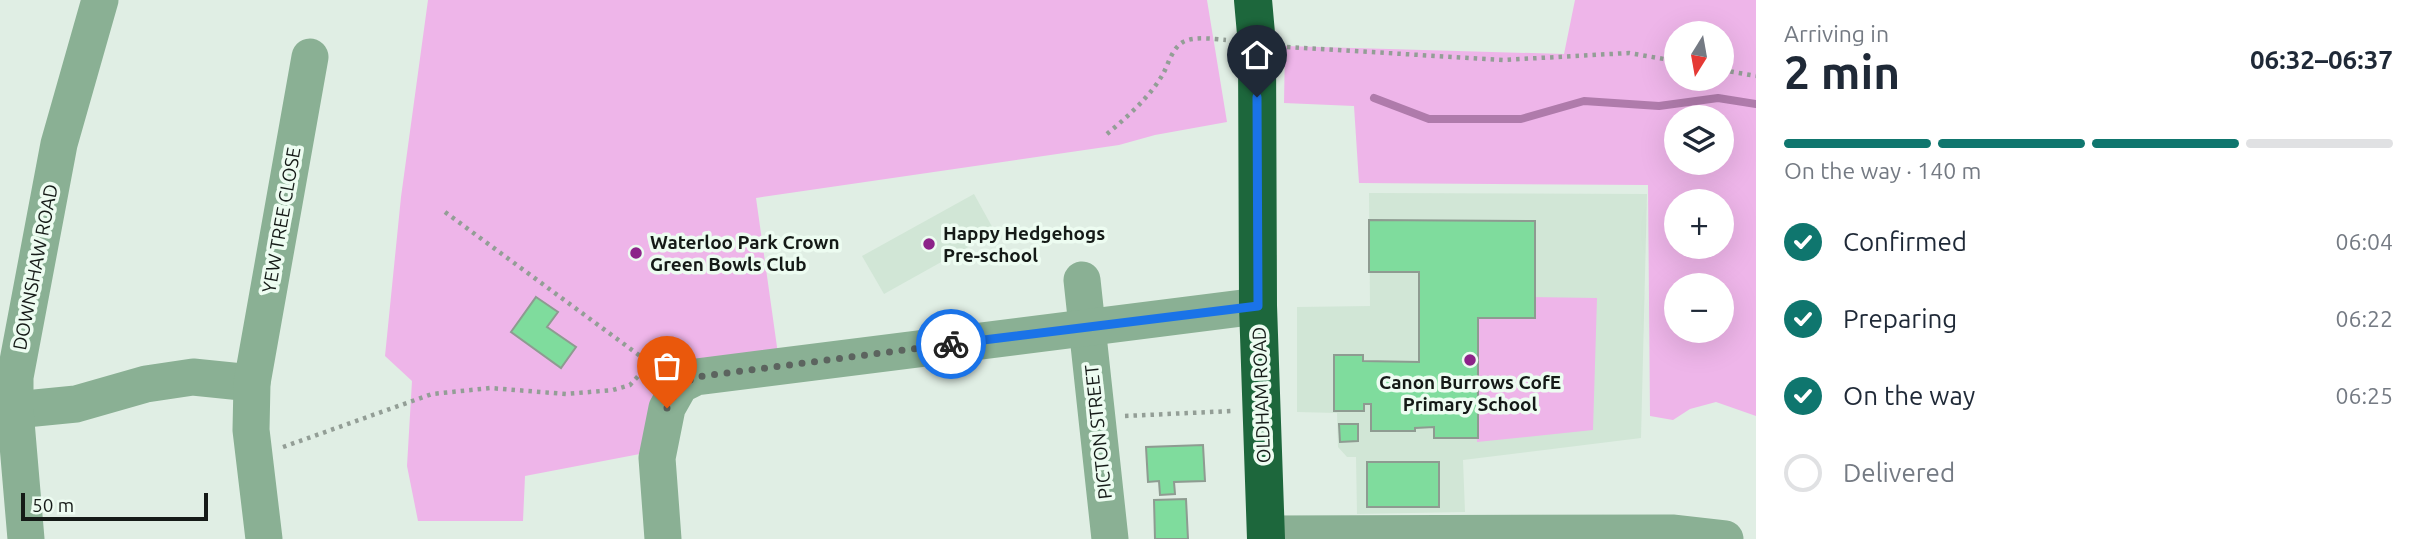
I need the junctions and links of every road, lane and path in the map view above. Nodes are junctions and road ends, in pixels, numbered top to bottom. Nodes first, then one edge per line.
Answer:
1 (100, 0) edge
2 (1253, 0) edge
3 (1257, 45) junction
4 (310, 57) dead end
5 (1664, 59) edge
6 (1734, 71) edge
7 (1756, 76) edge
8 (1107, 134) dead end
9 (445, 212) dead end
10 (1082, 280) dead end
11 (1258, 306) junction
12 (1087, 326) junction
13 (650, 363) junction
14 (252, 383) junction
15 (10, 387) edge
16 (673, 397) junction
17 (1261, 409) junction
18 (1097, 418) junction
19 (254, 458) junction
20 (1266, 536) edge
21 (1501, 536) edge
22 (26, 539) edge
23 (264, 539) edge
24 (663, 539) edge
25 (1110, 539) edge
26 (1725, 539) edge

1 - 15 street, DOWNSHAW ROAD
2 - 3 highway, OLDHAM ROAD
3 - 5 path
3 - 8 path
3 - 11 highway, OLDHAM ROAD
4 - 14 street, YEW TREE CLOSE
6 - 7 path
9 - 13 path
10 - 12 street, PICTON STREET
11 - 12 street
11 - 17 highway, OLDHAM ROAD
12 - 16 street
12 - 18 street, PICTON STREET
13 - 16 path
13 - 19 path
14 - 15 street
14 - 19 street, YEW TREE CLOSE
15 - 22 street, DOWNSHAW ROAD
16 - 24 street
17 - 18 path
17 - 20 highway, OLDHAM ROAD
18 - 25 street, PICTON STREET
19 - 23 street, YEW TREE CLOSE
20 - 21 street
21 - 26 street

